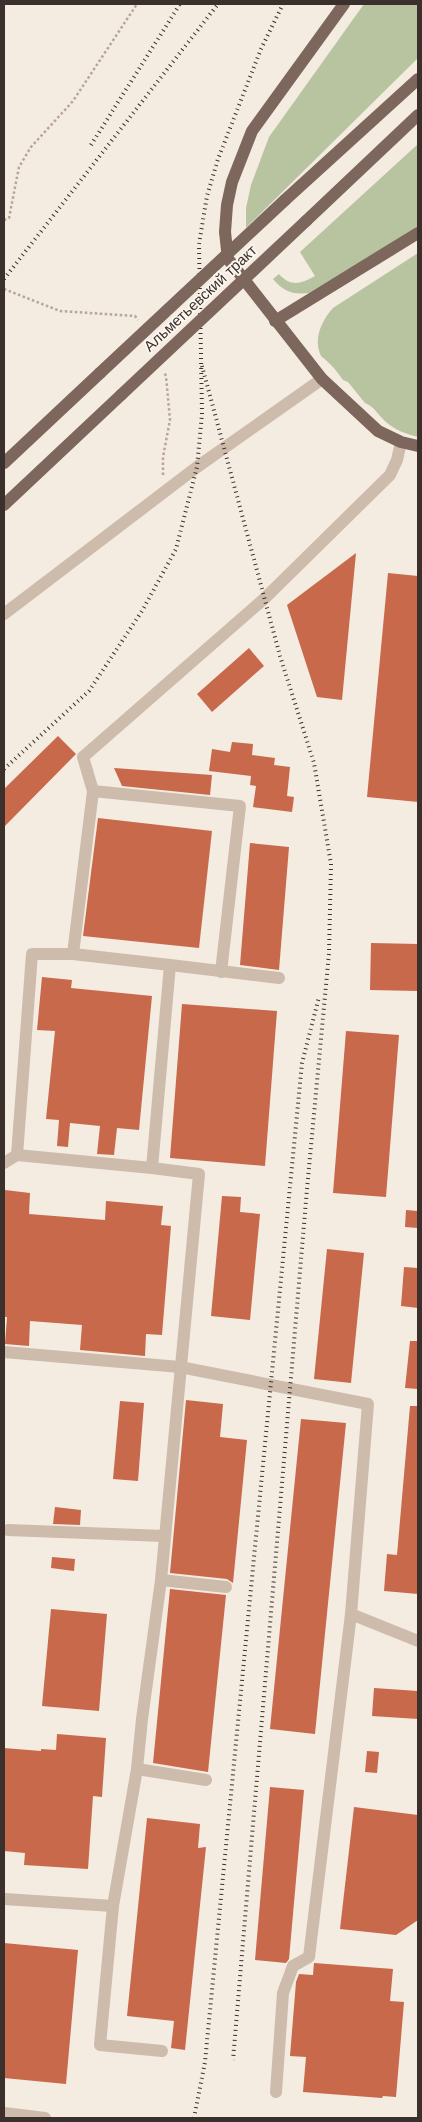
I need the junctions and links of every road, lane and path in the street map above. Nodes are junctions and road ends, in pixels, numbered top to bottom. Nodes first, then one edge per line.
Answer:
1 (137, 4) edge
2 (344, 4) edge
3 (418, 79) edge
4 (418, 115) edge
5 (4, 220) edge
6 (418, 232) edge
7 (4, 288) edge
8 (275, 321) junction
9 (140, 325) dead end
10 (162, 367) dead end
11 (322, 379) junction
12 (402, 442) junction
13 (418, 446) edge
14 (4, 463) edge
15 (164, 492) junction
16 (4, 505) edge
17 (4, 614) edge
18 (94, 791) junction
19 (73, 954) junction
20 (170, 965) junction
21 (221, 972) junction
22 (279, 978) dead end
23 (17, 1155) junction
24 (4, 1163) edge
25 (152, 1168) junction
26 (4, 1352) edge
27 (180, 1366) junction
28 (8, 1530) dead end
29 (164, 1536) junction
30 (161, 1580) junction
31 (226, 1587) dead end
32 (351, 1614) junction
33 (418, 1641) edge
34 (138, 1769) junction
35 (206, 1780) dead end
36 (4, 1899) edge
37 (113, 1906) junction
38 (162, 2051) dead end
39 (276, 2092) dead end
40 (11, 2115) edge
41 (45, 2118) edge

1 - 5 path
2 - 8 main road
3 - 14 main road, Альметьевский тракт, bridge
4 - 16 main road, Альметьевский тракт, bridge
6 - 8 main road
7 - 9 path
8 - 11 main road
10 - 15 path
11 - 12 main road
11 - 15 street
12 - 13 main road
12 - 18 street
15 - 17 street
18 - 19 street
18 - 21 street
19 - 20 street
19 - 23 street
20 - 21 street
20 - 25 street
21 - 22 street
23 - 24 street
23 - 25 street
25 - 27 street
26 - 27 street
27 - 29 street
27 - 32 street
28 - 29 street
29 - 30 street
30 - 31 street
30 - 34 street
32 - 33 street
32 - 39 street
34 - 35 street
34 - 37 street
36 - 37 street
37 - 38 street
40 - 41 street

